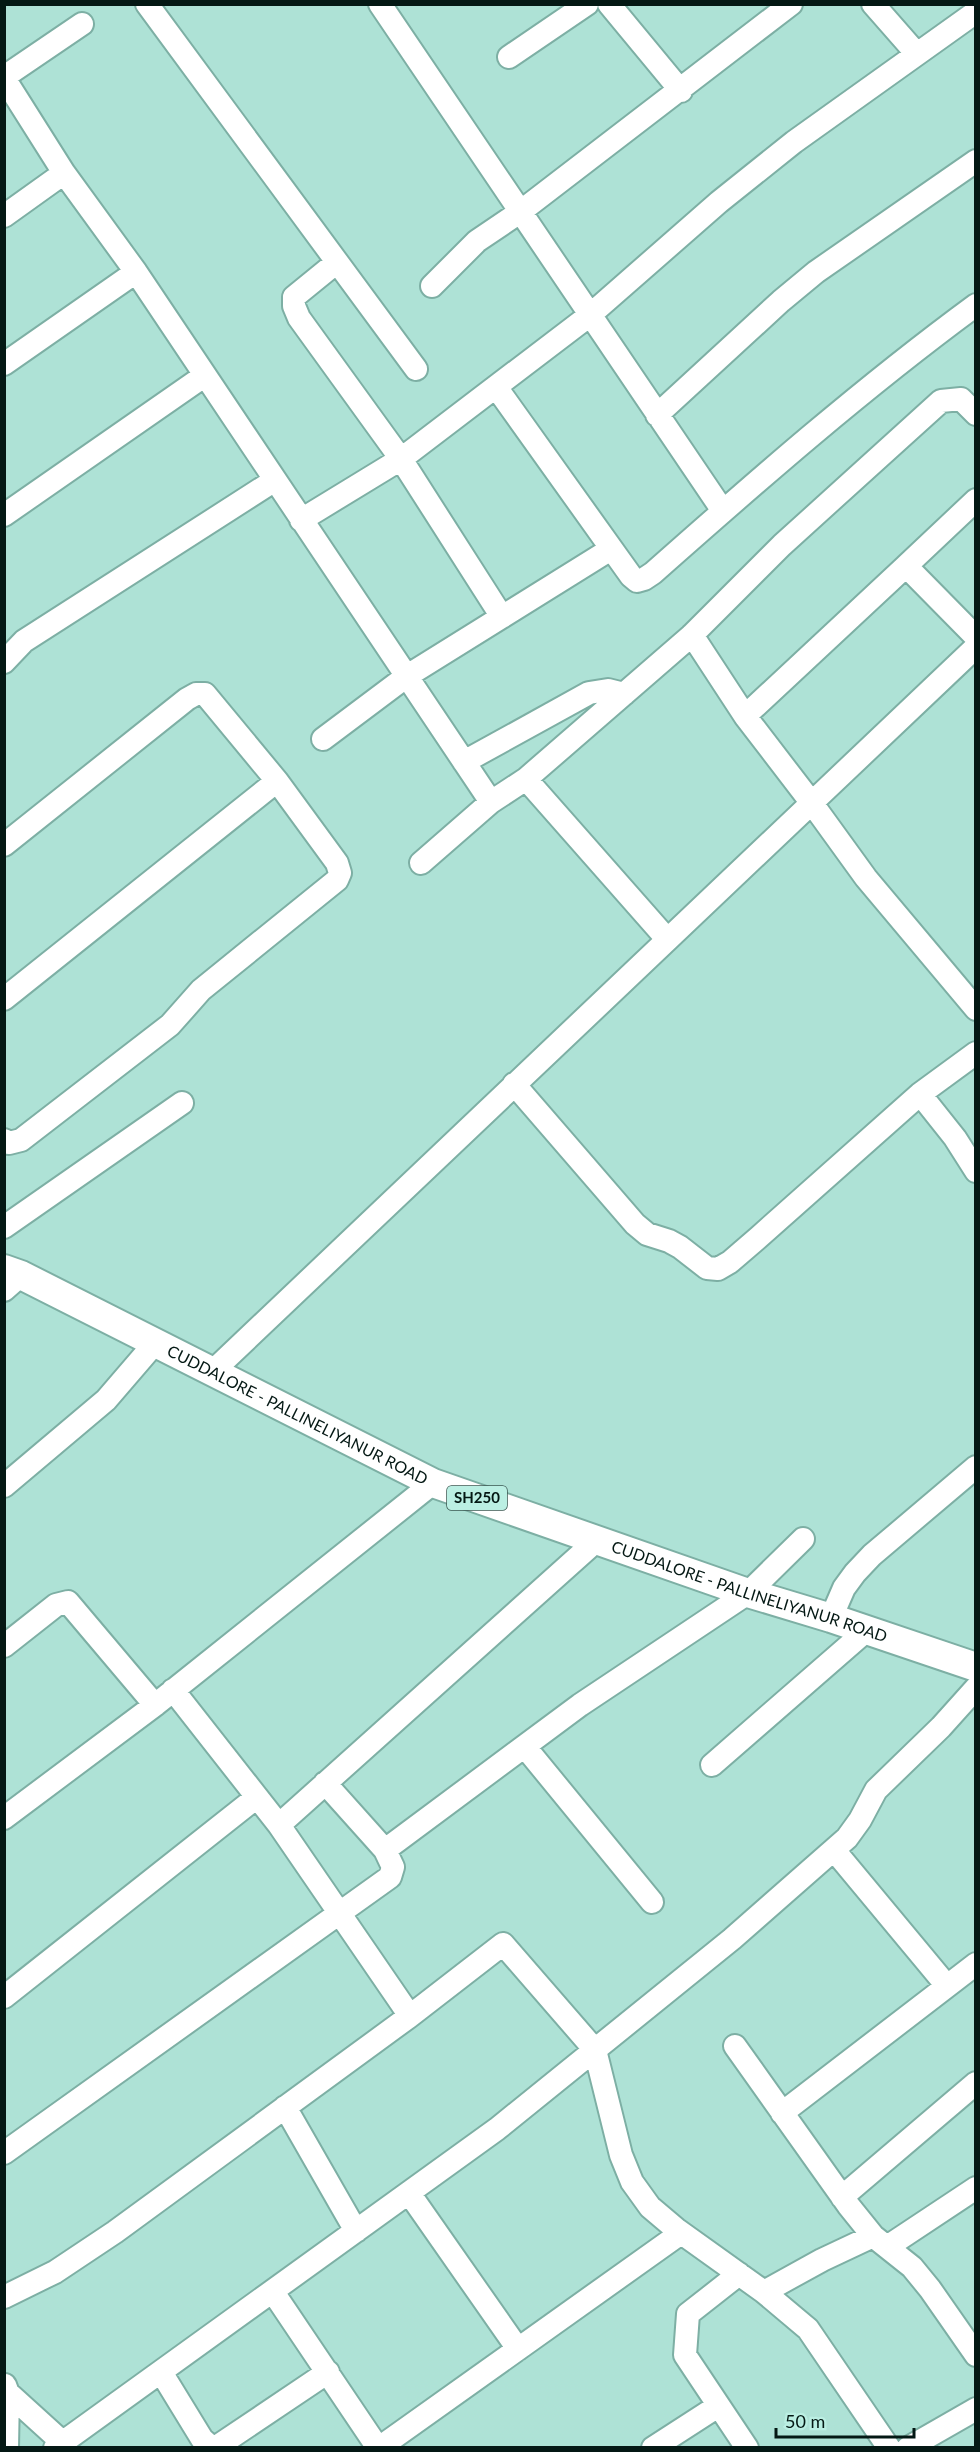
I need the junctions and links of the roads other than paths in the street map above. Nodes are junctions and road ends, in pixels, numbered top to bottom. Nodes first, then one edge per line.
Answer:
1 (147, 4) edge
2 (380, 4) edge
3 (587, 4) edge
4 (609, 4) edge
5 (791, 4) edge
6 (873, 4) edge
7 (973, 16) edge
8 (82, 24) dead end
9 (916, 53) junction
10 (509, 57) dead end
11 (4, 78) edge
12 (681, 91) junction
13 (975, 161) edge
14 (63, 173) junction
15 (520, 212) junction
16 (4, 216) edge
17 (337, 262) junction
18 (136, 272) junction
19 (432, 286) dead end
20 (975, 306) edge
21 (590, 315) junction
22 (4, 364) edge
23 (416, 369) dead end
24 (204, 376) junction
25 (496, 387) junction
26 (975, 414) edge
27 (657, 415) junction
28 (402, 459) junction
29 (275, 480) junction
30 (975, 500) edge
31 (723, 511) junction
32 (4, 515) edge
33 (302, 520) junction
34 (611, 549) junction
35 (906, 566) junction
36 (502, 617) junction
37 (692, 634) junction
38 (975, 637) edge
39 (975, 647) edge
40 (4, 662) edge
41 (407, 676) junction
42 (624, 694) junction
43 (745, 716) junction
44 (323, 739) dead end
45 (464, 762) junction
46 (526, 779) junction
47 (277, 781) junction
48 (491, 802) junction
49 (811, 802) junction
50 (4, 845) edge
51 (421, 863) dead end
52 (667, 939) junction
53 (4, 999) edge
54 (975, 1009) edge
55 (975, 1053) edge
56 (514, 1084) junction
57 (920, 1094) junction
58 (182, 1103) dead end
59 (4, 1140) edge
60 (975, 1171) edge
61 (4, 1227) edge
62 (10, 1278) edge
63 (155, 1343) junction
64 (212, 1372) junction
65 (975, 1467) edge
66 (433, 1483) junction
67 (4, 1486) edge
68 (803, 1539) dead end
69 (597, 1540) junction
70 (748, 1593) junction
71 (831, 1618) junction
72 (867, 1630) junction
73 (4, 1646) edge
74 (975, 1667) edge
75 (975, 1688) edge
76 (172, 1690) junction
77 (155, 1705) junction
78 (525, 1747) junction
79 (712, 1765) dead end
80 (325, 1783) junction
81 (257, 1797) junction
82 (4, 1818) edge
83 (279, 1825) junction
84 (385, 1850) junction
85 (834, 1850) junction
86 (652, 1902) dead end
87 (340, 1912) junction
88 (975, 1964) edge
89 (947, 1986) junction
90 (4, 1997) edge
91 (410, 2016) junction
92 (735, 2046) dead end
93 (595, 2050) junction
94 (975, 2083) edge
95 (285, 2108) junction
96 (782, 2113) junction
97 (4, 2153) edge
98 (975, 2188) edge
99 (409, 2193) junction
100 (842, 2197) junction
101 (356, 2231) junction
102 (681, 2233) junction
103 (880, 2241) junction
104 (739, 2274) junction
105 (273, 2292) junction
106 (764, 2292) junction
107 (4, 2297) edge
108 (518, 2349) junction
109 (975, 2355) edge
110 (161, 2372) junction
111 (328, 2372) junction
112 (6, 2388) edge
113 (718, 2406) junction
114 (975, 2409) edge
115 (59, 2445) edge
116 (8, 2448) edge
117 (214, 2448) edge
118 (379, 2448) edge
119 (653, 2448) edge
120 (747, 2448) edge
121 (890, 2448) edge
122 (908, 2448) edge

1 - 17 street
2 - 15 street
3 - 10 street
4 - 12 street
5 - 12 street
6 - 9 street
7 - 9 street
8 - 11 street
9 - 21 street
11 - 14 street
12 - 15 street
13 - 27 street
14 - 16 street
14 - 18 street
15 - 19 street
15 - 21 street
17 - 23 street
17 - 28 street
18 - 22 street
18 - 24 street
20 - 31 street
21 - 25 street
21 - 27 street
24 - 29 street
24 - 32 street
25 - 28 street
25 - 34 street
26 - 37 street
27 - 31 street
28 - 33 street
28 - 36 street
29 - 33 street
29 - 40 street
30 - 35 street
31 - 34 street
33 - 41 street
34 - 36 street
35 - 38 street
35 - 43 street
36 - 41 street
37 - 42 street
37 - 43 street
39 - 49 street
41 - 44 street
41 - 45 street
42 - 45 street
42 - 46 street
43 - 49 street
45 - 48 street
46 - 48 street
46 - 52 street
47 - 50 street
47 - 53 street
47 - 59 street
48 - 51 street
49 - 52 street
49 - 54 street
52 - 56 street
55 - 57 street
56 - 57 street
56 - 64 street
57 - 60 street
58 - 61 street
62 - 63 main road, CUDDALORE - PALLINELIYANUR ROAD / SH250
63 - 64 main road, CUDDALORE - PALLINELIYANUR ROAD / SH250
63 - 67 street
64 - 66 main road, CUDDALORE - PALLINELIYANUR ROAD / SH250
65 - 71 street
66 - 69 main road, CUDDALORE - PALLINELIYANUR ROAD / SH250
66 - 76 street
68 - 70 street
69 - 70 main road, CUDDALORE - PALLINELIYANUR ROAD / SH250
69 - 80 street
70 - 71 main road, CUDDALORE - PALLINELIYANUR ROAD / SH250
70 - 78 street
71 - 72 main road, CUDDALORE - PALLINELIYANUR ROAD / SH250
72 - 74 main road, CUDDALORE - PALLINELIYANUR ROAD / SH250
72 - 79 street
73 - 77 street
75 - 85 street
76 - 77 street
76 - 81 street
77 - 82 street
78 - 84 street
78 - 86 street
80 - 83 street
80 - 84 street
81 - 83 street
81 - 90 street
83 - 87 street
84 - 87 street
85 - 89 street
85 - 93 street
87 - 91 street
87 - 97 street
88 - 89 street
89 - 96 street
91 - 93 street
91 - 95 street
92 - 96 street
93 - 99 street
93 - 102 street
94 - 100 street
95 - 101 street
95 - 107 street
96 - 100 street
98 - 103 street
99 - 101 street
99 - 108 street
100 - 103 street
101 - 105 street
102 - 104 street
102 - 108 street
103 - 106 street
103 - 109 street
104 - 106 street
104 - 113 street
105 - 110 street
105 - 111 street
106 - 121 street
108 - 118 street
110 - 115 street
110 - 117 street
111 - 117 street
111 - 118 street
112 - 115 street
112 - 116 street
113 - 119 street
113 - 120 street
114 - 122 street

